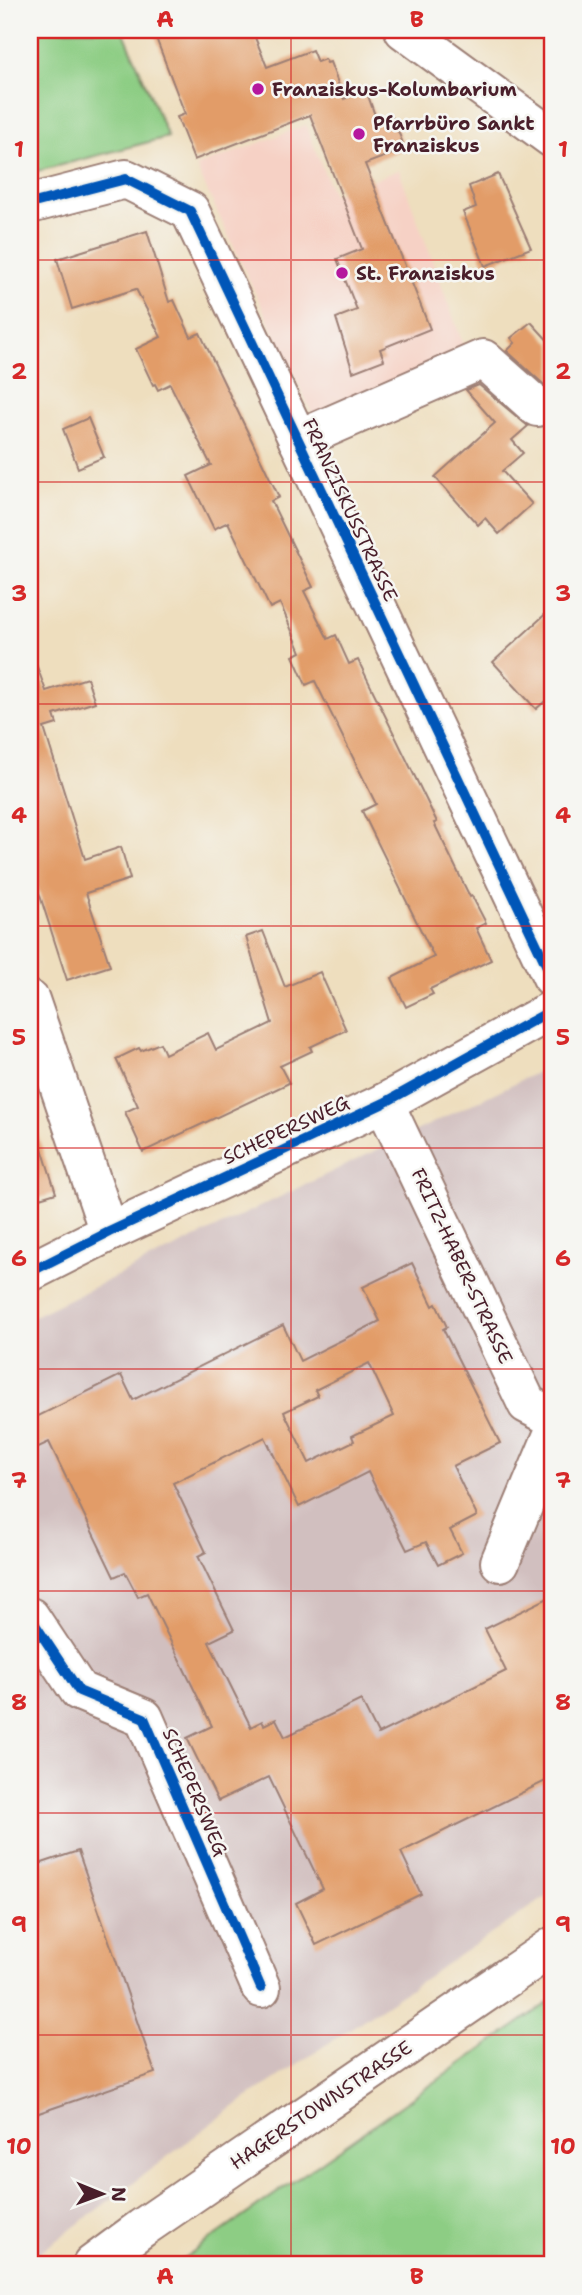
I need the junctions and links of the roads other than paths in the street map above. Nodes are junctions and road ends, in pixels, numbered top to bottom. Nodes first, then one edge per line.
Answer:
1 (404, 30) edge
2 (552, 138) edge
3 (30, 204) edge
4 (537, 407) dead end
5 (298, 440) junction
6 (552, 977) edge
7 (30, 1000) edge
8 (552, 1010) edge
9 (384, 1103) junction
10 (109, 1232) junction
11 (30, 1272) edge
12 (552, 1417) edge
13 (552, 1437) edge
14 (500, 1562) dead end
15 (30, 1617) edge
16 (552, 1947) edge
17 (261, 1988) dead end
18 (92, 2265) edge

1 - 2 street
3 - 5 street, FRANZISKUSSTRASSE
4 - 5 street
5 - 6 street, FRANZISKUSSTRASSE
7 - 10 street
8 - 9 street, SCHEPERSWEG
9 - 10 street, SCHEPERSWEG
9 - 12 street, FRITZ-HABER-STRASSE
10 - 11 street, SCHEPERSWEG
13 - 14 street
15 - 17 street, SCHEPERSWEG
16 - 18 street, HAGERSTOWNSTRASSE

